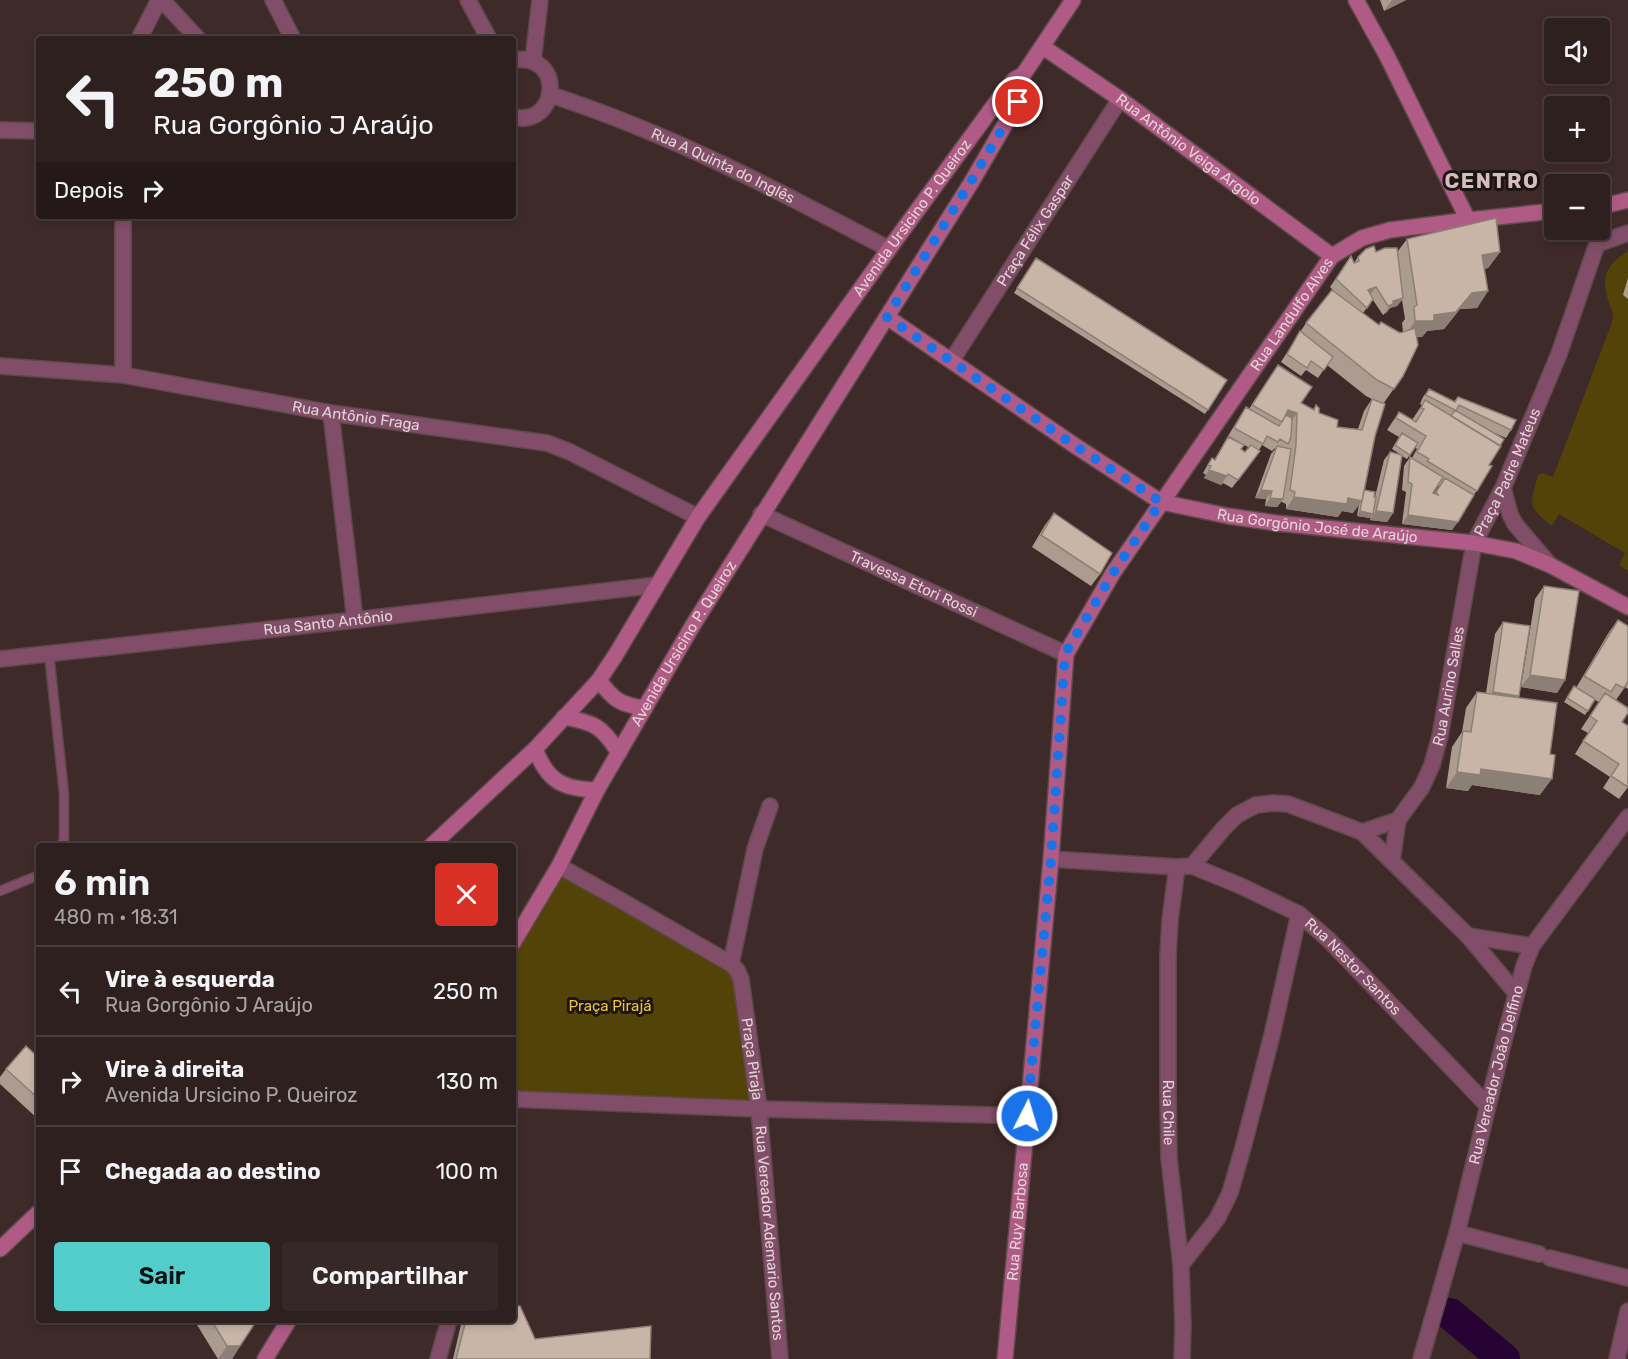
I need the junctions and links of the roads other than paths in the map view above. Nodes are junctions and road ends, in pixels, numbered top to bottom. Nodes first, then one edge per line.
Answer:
1 (160, 0) edge
2 (273, 0) edge
3 (468, 0) edge
4 (540, 0) edge
5 (1073, 0) edge
6 (1356, 0) edge
7 (141, 36) edge
8 (195, 36) edge
9 (291, 36) edge
10 (487, 36) edge
11 (1042, 47) junction
12 (516, 59) edge
13 (533, 61) junction
14 (1023, 75) junction
15 (550, 95) junction
16 (1120, 99) junction
17 (516, 117) edge
18 (0, 130) edge
19 (36, 131) edge
20 (1628, 200) edge
21 (1610, 204) edge
22 (1544, 212) edge
23 (123, 219) edge
24 (1468, 220) junction
25 (1628, 234) edge
26 (1597, 240) edge
27 (1597, 244) junction
28 (889, 249) junction
29 (1332, 256) junction
30 (887, 317) junction
31 (951, 360) junction
32 (0, 366) edge
33 (123, 375) junction
34 (331, 414) junction
35 (1503, 488) junction
36 (1161, 502) junction
37 (761, 514) junction
38 (698, 517) junction
39 (1474, 543) junction
40 (1550, 565) junction
41 (657, 585) junction
42 (1628, 607) edge
43 (355, 620) junction
44 (50, 653) junction
45 (1065, 654) junction
46 (0, 658) edge
47 (599, 680) junction
48 (645, 708) junction
49 (564, 717) junction
50 (535, 749) junction
51 (619, 753) junction
52 (597, 790) junction
53 (771, 806) dead end
54 (1628, 817) edge
55 (1398, 820) junction
56 (1362, 832) junction
57 (62, 843) edge
58 (434, 843) edge
59 (1051, 859) junction
60 (1392, 860) junction
61 (559, 866) junction
62 (1184, 866) junction
63 (36, 876) edge
64 (0, 891) edge
65 (1299, 914) junction
66 (1468, 936) junction
67 (516, 938) edge
68 (1532, 946) junction
69 (731, 964) junction
70 (1516, 993) junction
71 (516, 1099) edge
72 (1487, 1105) junction
73 (759, 1109) junction
74 (1027, 1116) junction
75 (36, 1215) edge
76 (1456, 1233) junction
77 (0, 1249) edge
78 (1181, 1265) junction
79 (1628, 1278) edge
80 (1628, 1311) edge
81 (287, 1323) edge
82 (448, 1323) edge
83 (265, 1359) edge
84 (438, 1359) edge
85 (780, 1359) edge
86 (1005, 1359) edge
87 (1182, 1359) edge
88 (1421, 1359) edge
89 (1617, 1359) edge

1 - 7 street
1 - 8 street
2 - 9 street
3 - 10 street
4 - 13 street
5 - 11 street
6 - 24 street
11 - 14 street
11 - 16 street, Rua Antônio Veiga Argolo
12 - 13 street
13 - 15 street
14 - 28 street, Avenida Ursicino P. Queiroz
14 - 30 street, Avenida Ursicino P. Queiroz
15 - 17 street
15 - 28 street, Rua A Quinta do Inglês
16 - 29 street, Rua Antônio Veiga Argolo
16 - 31 street, Praça Félix Gaspar
18 - 19 street
20 - 21 street
22 - 24 street, Rua Landulfo Alves
23 - 33 street
24 - 29 street, Rua Landulfo Alves
25 - 27 street
26 - 27 street, Praça Padre Mateus
27 - 35 street, Praça Padre Mateus
28 - 38 street, Avenida Ursicino P. Queiroz
29 - 36 street, Rua Landulfo Alves
30 - 31 street
30 - 37 street, Avenida Ursicino P. Queiroz
31 - 36 street
32 - 33 street, Rua Antônio Fraga
33 - 34 street, Rua Antônio Fraga
34 - 38 street, Rua Antônio Fraga
34 - 43 street
35 - 39 street, Praça Padre Mateus
35 - 40 street
36 - 39 street, Rua Gorgônio José de Araújo
36 - 45 street, Rua Ruy Barbosa
37 - 45 street, Travessa Etori Rossi
37 - 48 street, Avenida Ursicino P. Queiroz
38 - 41 street, Avenida Ursicino P. Queiroz
39 - 40 street, Praça Padre Mateus
39 - 55 street, Rua Aurino Salles
40 - 42 street, Praça Padre Mateus
41 - 43 street, Rua Santo Antônio
41 - 47 street, Avenida Ursicino P. Queiroz
43 - 44 street, Rua Santo Antônio
44 - 46 street, Rua Santo Antônio
44 - 57 lane
45 - 59 street, Rua Ruy Barbosa
47 - 48 street
47 - 49 street, Avenida Ursicino P. Queiroz
48 - 51 street, Avenida Ursicino P. Queiroz
49 - 50 street, Avenida Ursicino P. Queiroz
49 - 51 street
50 - 52 street
50 - 58 street
51 - 52 street, Avenida Ursicino P. Queiroz
52 - 61 street, Avenida Ursicino P. Queiroz
53 - 69 street
54 - 68 street, Rua Vereador João Delfino
55 - 56 street
55 - 60 street, Rua Aurino Salles
56 - 60 street
56 - 62 street
59 - 62 street, Rua Nestor Santos
59 - 74 street, Rua Ruy Barbosa
60 - 66 street
61 - 67 street, Avenida Ursicino P. Queiroz
61 - 69 street
62 - 65 street, Rua Nestor Santos
62 - 78 street, Rua Chile
63 - 64 lane
65 - 72 street, Rua Nestor Santos
65 - 78 street
66 - 68 street
66 - 70 street
68 - 70 street, Rua Vereador João Delfino
69 - 73 street, Praça Piraja
70 - 72 street, Rua Vereador João Delfino
71 - 73 street, Praça Piraja
72 - 76 street, Rua Vereador João Delfino
73 - 74 street
73 - 85 street, Rua Vereador Ademario Santos
74 - 86 street, Rua Ruy Barbosa
75 - 77 street
76 - 79 street
76 - 88 street, Rua Vereador João Delfino
78 - 87 street, Rua Chile
80 - 89 street
81 - 83 street
82 - 84 street

